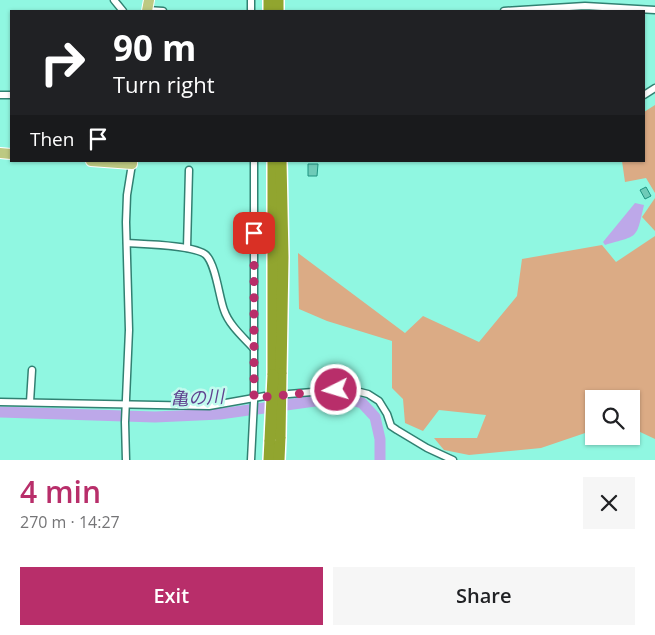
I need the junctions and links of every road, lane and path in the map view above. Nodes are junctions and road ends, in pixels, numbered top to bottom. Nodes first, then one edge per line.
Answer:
1 (114, 0) edge
2 (122, 10) edge
3 (520, 10) edge
4 (655, 10) edge
5 (112, 162) edge
6 (254, 162) edge
7 (273, 162) edge
8 (281, 162) edge
9 (132, 163) edge
10 (189, 170) dead end
11 (127, 243) junction
12 (187, 248) junction
13 (254, 349) junction
14 (32, 370) dead end
15 (277, 375) junction
16 (254, 400) junction
17 (0, 402) edge
18 (30, 402) junction
19 (126, 404) junction
20 (275, 439) junction
21 (126, 460) edge
22 (251, 460) edge
23 (269, 460) edge
24 (279, 460) edge
25 (454, 460) edge

1 - 2 street
3 - 4 street
5 - 9 main road
6 - 13 street
7 - 15 highway
8 - 15 highway
9 - 11 street
10 - 12 street
11 - 12 street
11 - 19 street
12 - 13 street
13 - 16 street
14 - 18 street
15 - 20 highway, bridge
16 - 19 street
16 - 22 street
16 - 25 street
17 - 18 street
18 - 19 street
19 - 21 street
20 - 23 highway
20 - 24 highway

